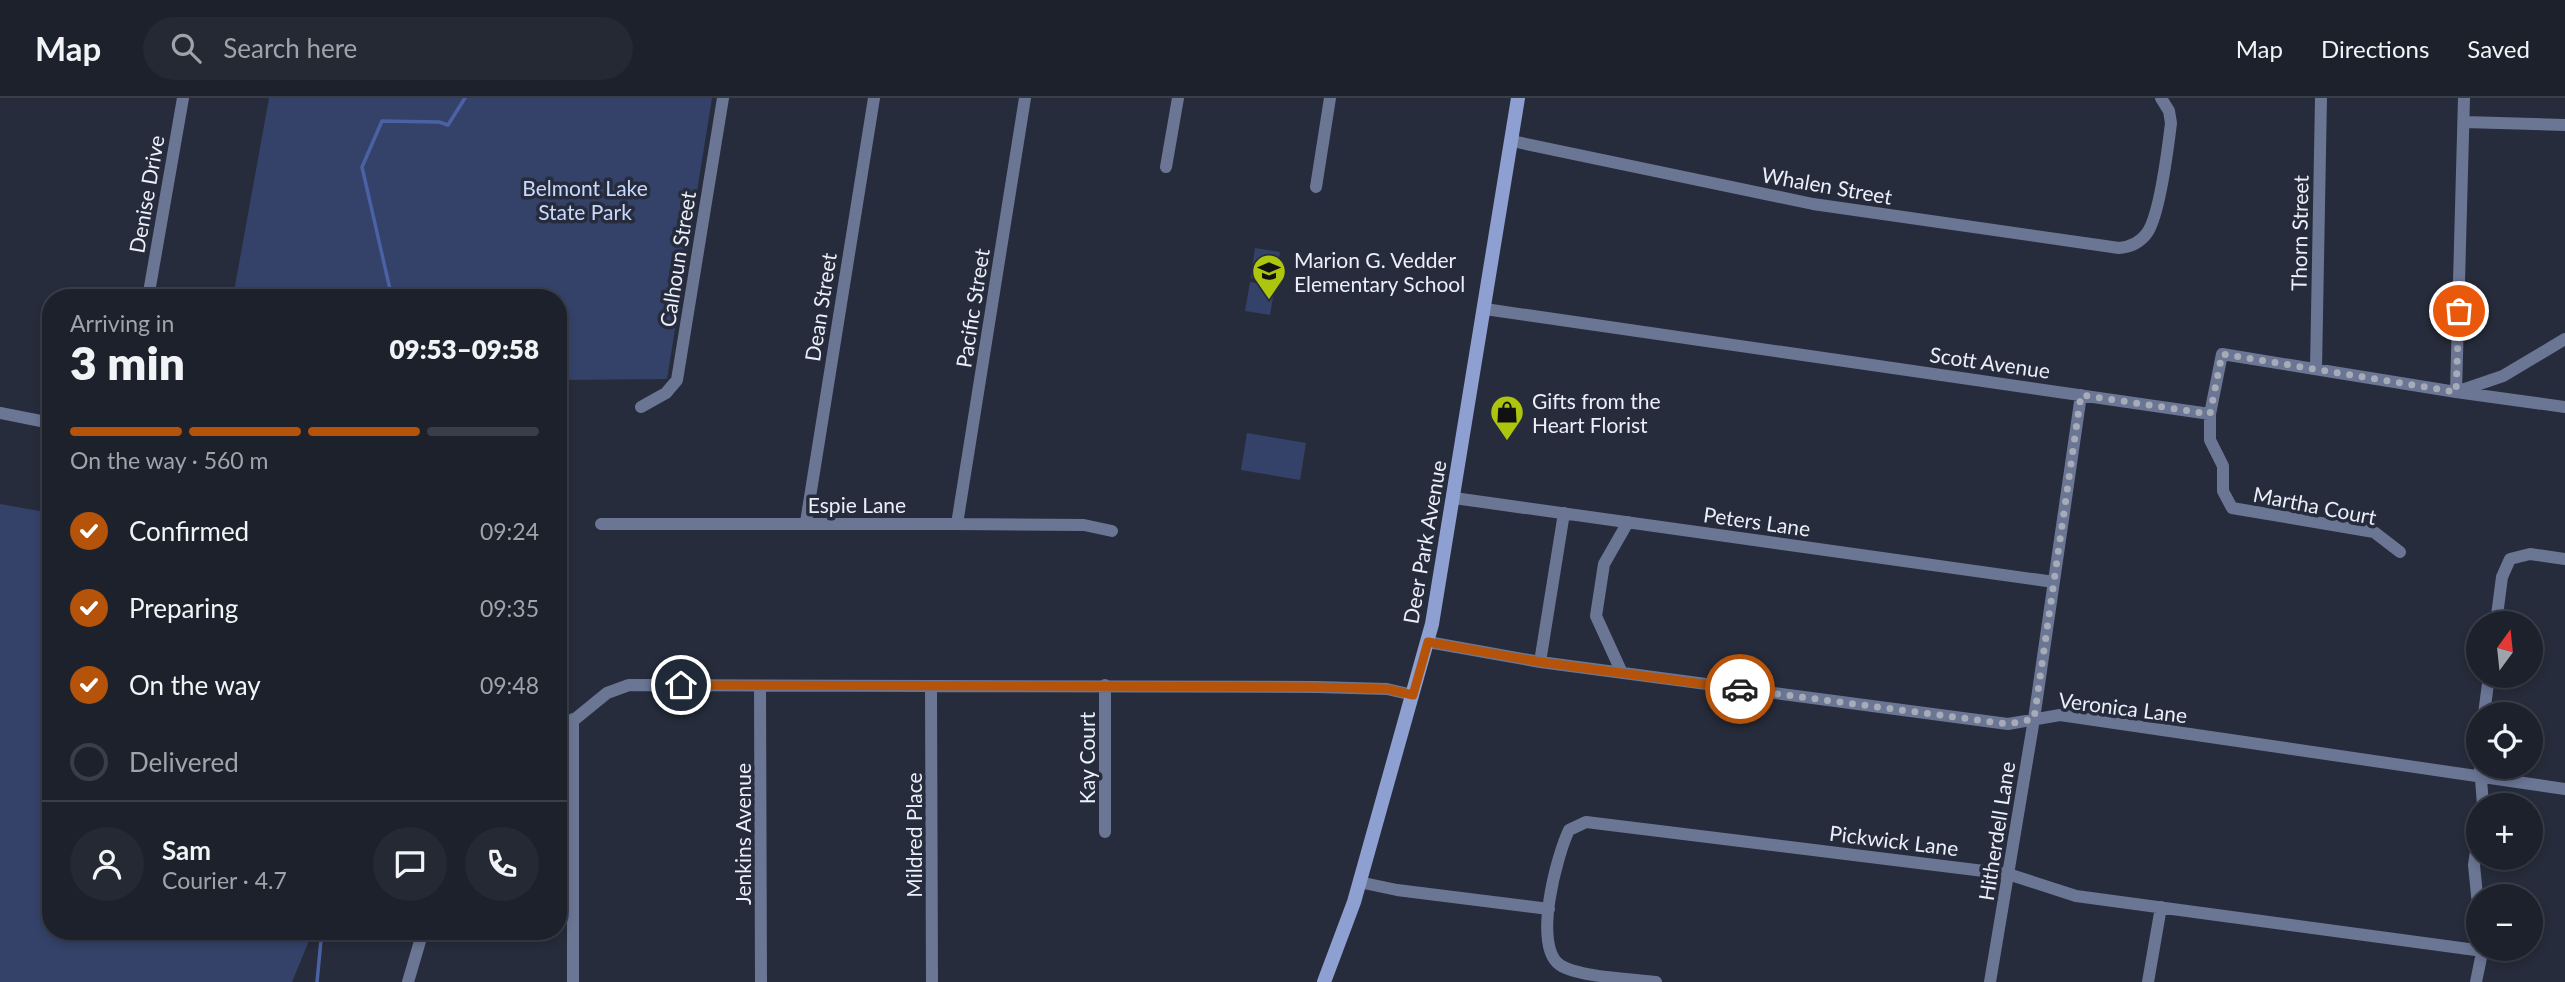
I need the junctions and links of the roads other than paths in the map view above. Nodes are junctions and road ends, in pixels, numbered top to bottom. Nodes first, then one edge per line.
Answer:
1 (183, 98) edge
2 (723, 98) edge
3 (874, 98) edge
4 (1026, 98) edge
5 (1178, 98) edge
6 (1330, 98) edge
7 (1518, 98) edge
8 (2161, 98) edge
9 (2320, 98) edge
10 (2464, 98) edge
11 (2464, 122) junction
12 (2565, 125) edge
13 (1512, 141) junction
14 (1166, 167) dead end
15 (1316, 187) dead end
16 (150, 289) edge
17 (1485, 309) junction
18 (2565, 339) edge
19 (2316, 369) junction
20 (2456, 392) junction
21 (2081, 395) junction
22 (641, 407) dead end
23 (2565, 407) edge
24 (0, 413) edge
25 (2210, 414) junction
26 (42, 421) edge
27 (1454, 498) junction
28 (1564, 513) junction
29 (806, 522) junction
30 (1628, 522) junction
31 (601, 524) dead end
32 (957, 524) junction
33 (1112, 531) dead end
34 (2400, 552) dead end
35 (2565, 559) edge
36 (2054, 582) junction
37 (2498, 611) edge
38 (1428, 642) junction
39 (1540, 662) junction
40 (1622, 673) junction
41 (1105, 685) junction
42 (760, 686) junction
43 (931, 687) junction
44 (1413, 695) junction
45 (573, 719) junction
46 (2034, 719) junction
47 (567, 725) edge
48 (2466, 770) edge
49 (2515, 779) edge
50 (2565, 789) edge
51 (1105, 832) dead end
52 (2008, 874) junction
53 (1359, 882) junction
54 (2161, 907) junction
55 (1549, 909) junction
56 (420, 940) edge
57 (2466, 948) edge
58 (2481, 961) edge
59 (408, 982) edge
60 (573, 982) edge
61 (761, 982) edge
62 (932, 982) edge
63 (1324, 982) edge
64 (1656, 982) edge
65 (1990, 982) edge
66 (2148, 982) edge
67 (2476, 982) edge

1 - 16 street, Denise Drive
2 - 22 street, Calhoun Street
3 - 29 street, Dean Street
4 - 32 street, Pacific Street
5 - 14 street
6 - 15 street
7 - 13 main road, Deer Park Avenue
8 - 13 street, Whalen Street
9 - 19 street, Thorn Street
10 - 11 street
11 - 12 street
11 - 20 street
13 - 17 main road, Deer Park Avenue
17 - 21 street, Scott Avenue
17 - 27 main road, Deer Park Avenue
18 - 20 street
19 - 20 street
19 - 25 street
20 - 23 street
21 - 25 street, Scott Avenue
21 - 36 street, Hitherdell Lane
24 - 26 street
25 - 34 street, Martha Court
27 - 28 street, Peters Lane
27 - 38 main road, Deer Park Avenue
28 - 30 street, Peters Lane
28 - 39 street
29 - 31 street, Espie Lane
29 - 32 street, Espie Lane
30 - 36 street, Peters Lane
30 - 40 street
32 - 33 street, Espie Lane
35 - 37 street
36 - 46 street, Hitherdell Lane
38 - 39 street, Veronica Lane
38 - 44 main road, Deer Park Avenue
39 - 40 street, Veronica Lane
40 - 46 street, Veronica Lane
41 - 43 street
41 - 44 street
41 - 51 street, Kay Court
42 - 43 street
42 - 45 street
42 - 61 street, Jenkins Avenue
43 - 62 street, Mildred Place
44 - 53 main road, Deer Park Avenue
45 - 47 street
45 - 60 street
46 - 48 street, Veronica Lane
46 - 52 street, Hitherdell Lane
49 - 50 street, Veronica Lane
52 - 54 street, Pickwick Lane
52 - 55 street, Pickwick Lane
52 - 65 street, Hitherdell Lane
53 - 55 street
53 - 63 main road, Deer Park Avenue
54 - 57 street, Pickwick Lane
54 - 66 street
55 - 64 street, Pickwick Lane
56 - 59 street
58 - 67 street

